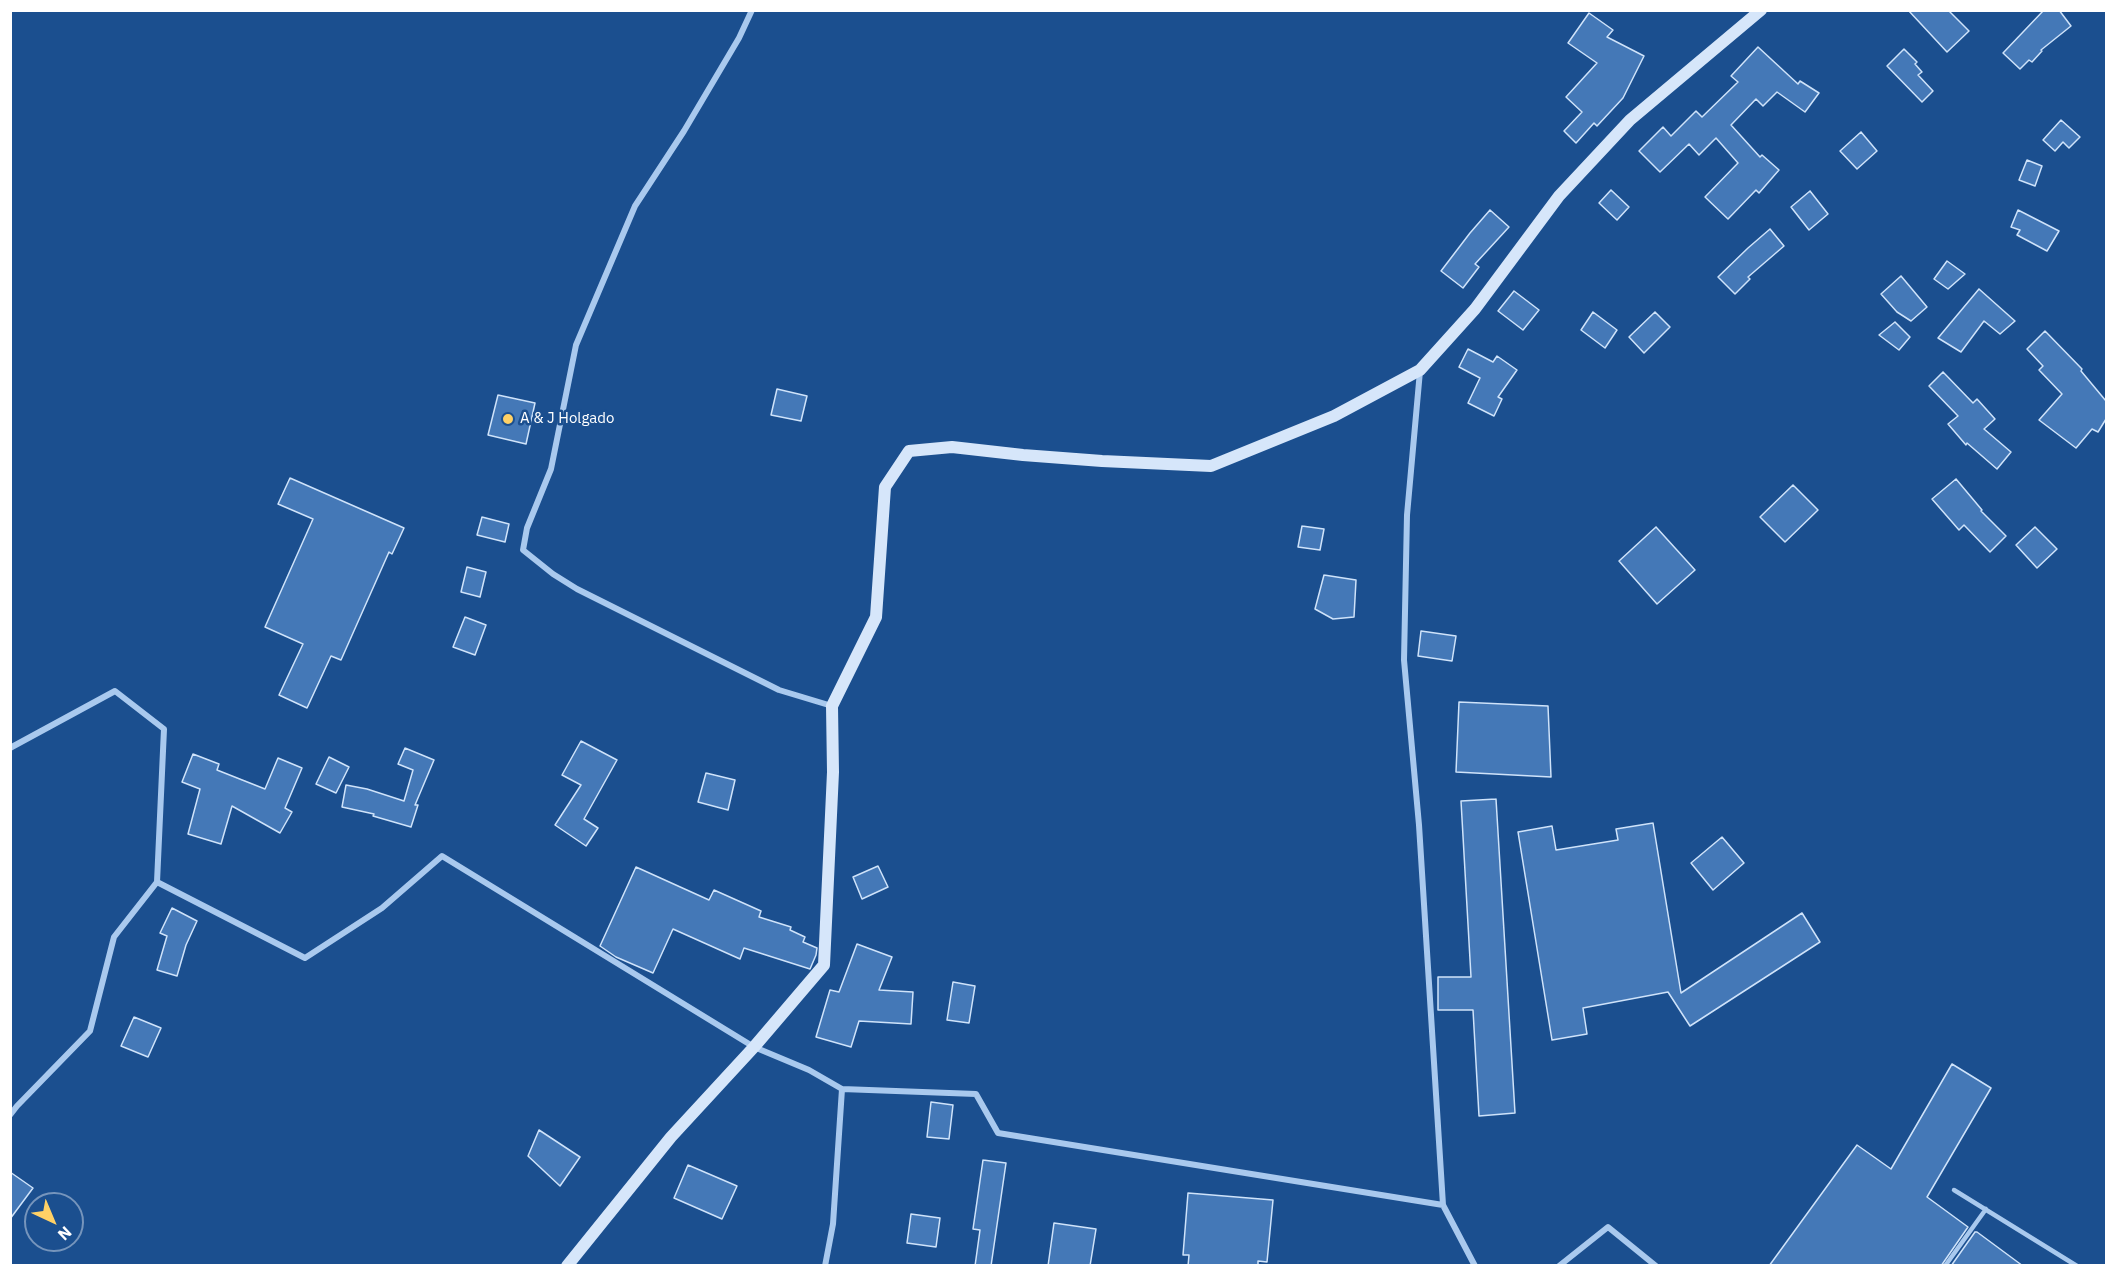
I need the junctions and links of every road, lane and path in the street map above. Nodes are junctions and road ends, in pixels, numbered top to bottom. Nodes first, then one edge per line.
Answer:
1 (752, 10) edge
2 (1761, 10) edge
3 (1420, 370) junction
4 (832, 706) junction
5 (10, 747) edge
6 (157, 882) junction
7 (754, 1047) junction
8 (842, 1089) junction
9 (10, 1115) edge
10 (1953, 1190) dead end
11 (1443, 1205) junction
12 (1986, 1209) junction
13 (567, 1266) edge
14 (825, 1266) edge
15 (1475, 1266) edge
16 (1559, 1266) edge
17 (1656, 1266) edge
18 (1945, 1266) edge
19 (2077, 1266) edge

1 - 4 street
2 - 3 street
3 - 4 street
3 - 11 street
4 - 7 street
5 - 6 street
6 - 7 street
6 - 9 street
7 - 8 street
7 - 13 street
8 - 11 street
8 - 14 street
10 - 12 lane
11 - 15 street
12 - 18 lane
12 - 19 lane
16 - 17 street

